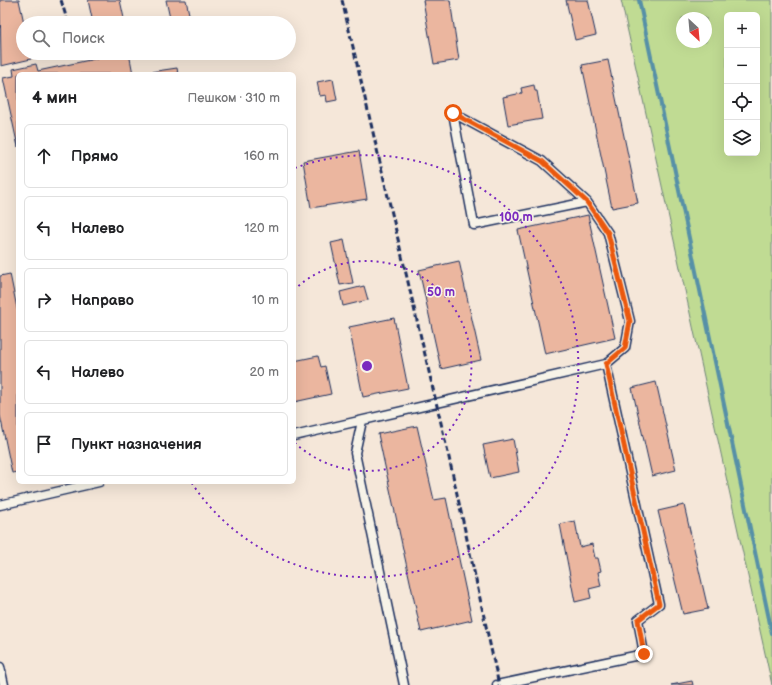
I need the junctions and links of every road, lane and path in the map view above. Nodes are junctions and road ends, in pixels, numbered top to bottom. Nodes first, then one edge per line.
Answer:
1 (587, 202) junction
2 (606, 364) junction
3 (362, 421) junction
4 (296, 436) edge
5 (90, 484) edge
6 (0, 505) edge
7 (0, 667) edge
8 (4, 685) edge
9 (404, 685) edge
10 (497, 685) edge

1 - 1 lane
1 - 2 lane
2 - 3 lane
2 - 10 lane
3 - 4 lane
3 - 9 lane
5 - 6 lane
7 - 8 lane

